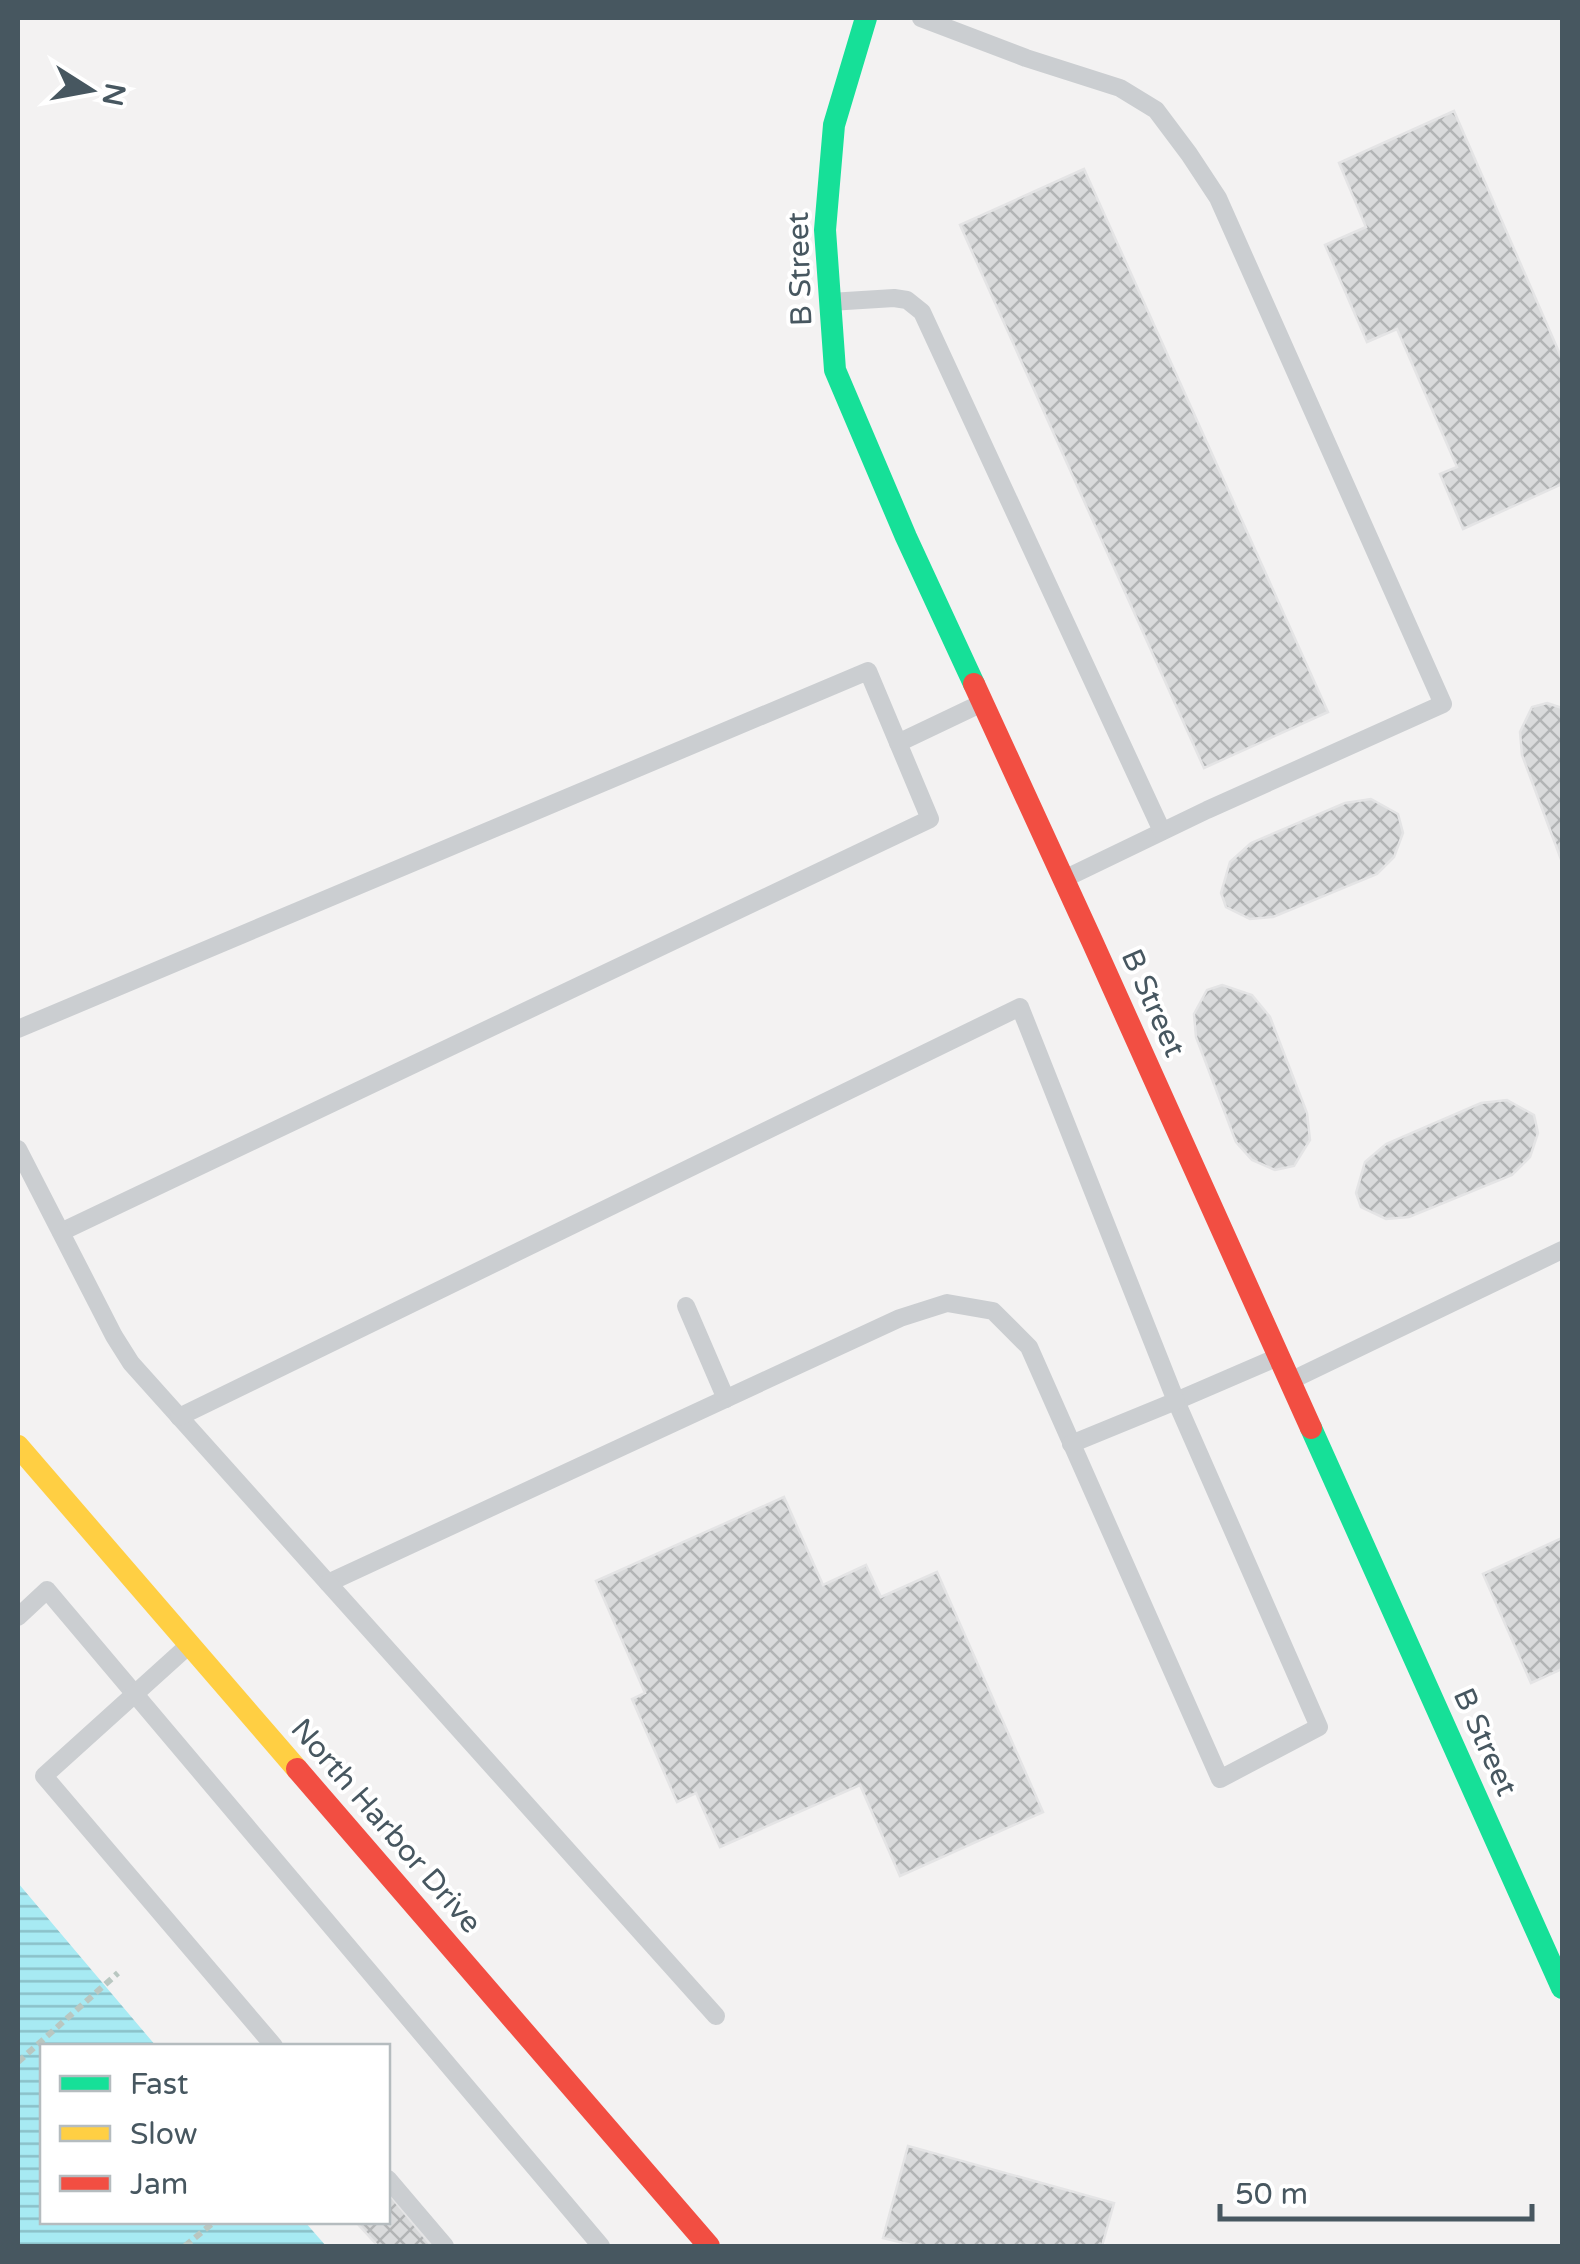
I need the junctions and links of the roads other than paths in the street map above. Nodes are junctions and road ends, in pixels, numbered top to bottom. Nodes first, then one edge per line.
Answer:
1 (866, 18) edge
2 (922, 18) edge
3 (830, 302) junction
4 (982, 703) junction
5 (898, 743) junction
6 (1162, 831) junction
7 (1063, 879) junction
8 (18, 1029) edge
9 (18, 1149) edge
10 (60, 1232) junction
11 (1562, 1250) edge
12 (686, 1306) dead end
13 (1278, 1357) junction
14 (1290, 1382) junction
15 (726, 1399) junction
16 (1176, 1401) junction
17 (179, 1418) junction
18 (1071, 1444) junction
19 (22, 1460) edge
20 (328, 1583) junction
21 (18, 1617) edge
22 (189, 1644) junction
23 (134, 1695) junction
24 (1562, 1988) edge
25 (716, 2016) dead end
26 (272, 2044) edge
27 (390, 2181) edge
28 (445, 2246) edge
29 (601, 2246) edge
30 (709, 2246) edge

1 - 3 street, B Street
2 - 6 lane
3 - 4 street, B Street
3 - 6 lane
4 - 5 lane
4 - 7 street, B Street
5 - 8 lane
5 - 10 lane
6 - 7 lane
7 - 13 street, B Street
9 - 10 lane
10 - 17 lane
11 - 14 lane
12 - 15 lane
13 - 14 street, B Street
13 - 16 lane
14 - 24 street, B Street
15 - 18 lane
15 - 20 lane
16 - 17 lane
16 - 18 lane
16 - 18 lane
17 - 20 lane
19 - 22 street, North Harbor Drive
20 - 25 lane
21 - 23 lane
22 - 23 lane
22 - 30 street, North Harbor Drive
23 - 26 lane
23 - 29 lane
27 - 28 lane

